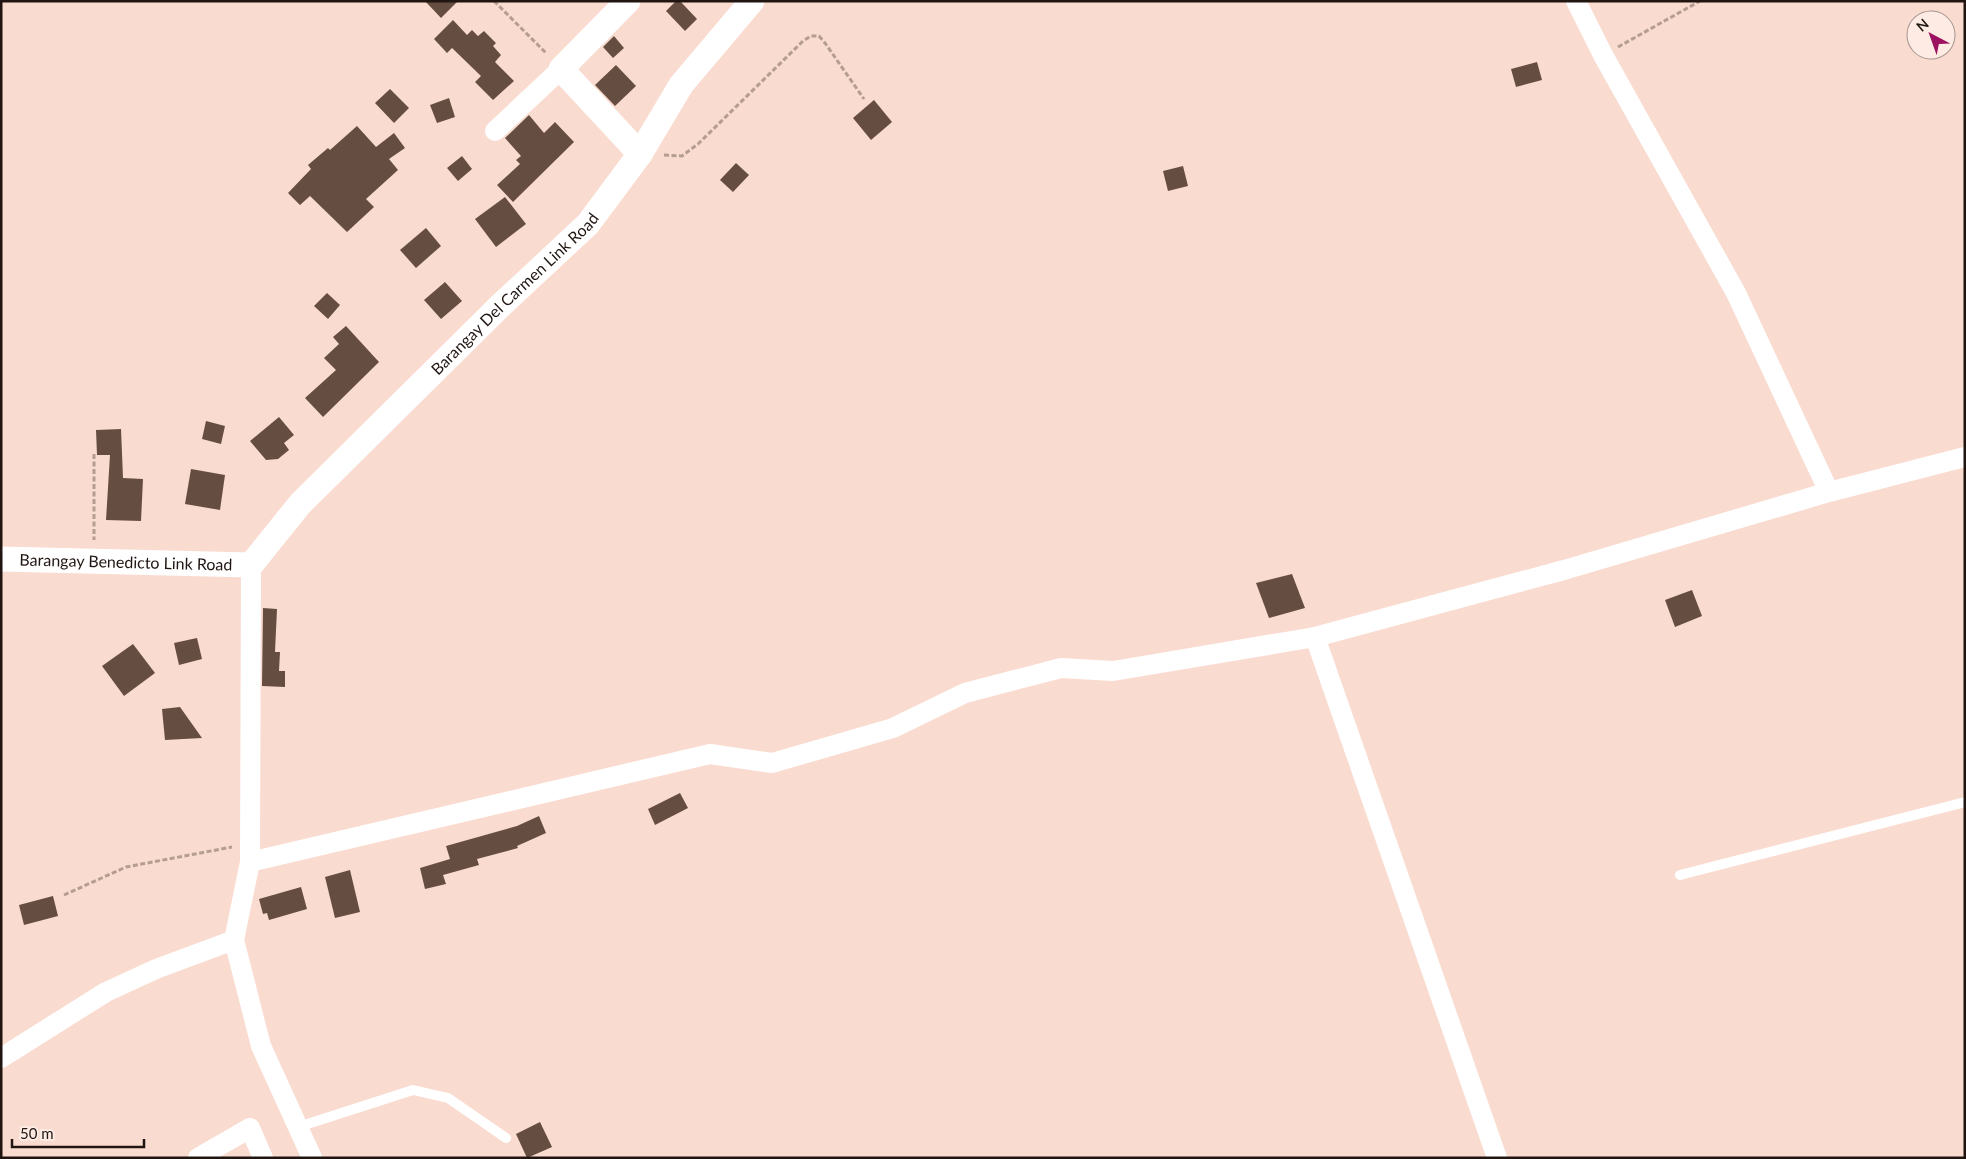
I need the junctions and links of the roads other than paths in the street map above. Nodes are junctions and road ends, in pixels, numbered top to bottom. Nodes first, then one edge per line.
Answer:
1 (628, 1) edge
2 (752, 1) edge
3 (1576, 1) edge
4 (561, 69) junction
5 (495, 131) dead end
6 (640, 154) junction
7 (1965, 457) edge
8 (1830, 492) junction
9 (1, 559) edge
10 (251, 565) junction
11 (1315, 637) junction
12 (1965, 802) edge
13 (250, 853) junction
14 (1680, 875) dead end
15 (234, 940) junction
16 (1, 1058) edge
17 (298, 1127) junction
18 (506, 1138) dead end
19 (198, 1158) edge
20 (263, 1158) edge
21 (312, 1158) edge
22 (1497, 1158) edge

1 - 4 street
2 - 6 street, Barangay Del Carmen Link Road
3 - 8 street
4 - 5 street
4 - 6 street
6 - 10 street, Barangay Del Carmen Link Road
7 - 8 street
8 - 11 street
9 - 10 street, Barangay Benedicto Link Road
10 - 13 street
11 - 13 street
11 - 22 street
12 - 14 lane
13 - 15 street
15 - 16 street
15 - 17 street
17 - 18 lane
17 - 21 street
19 - 20 street

